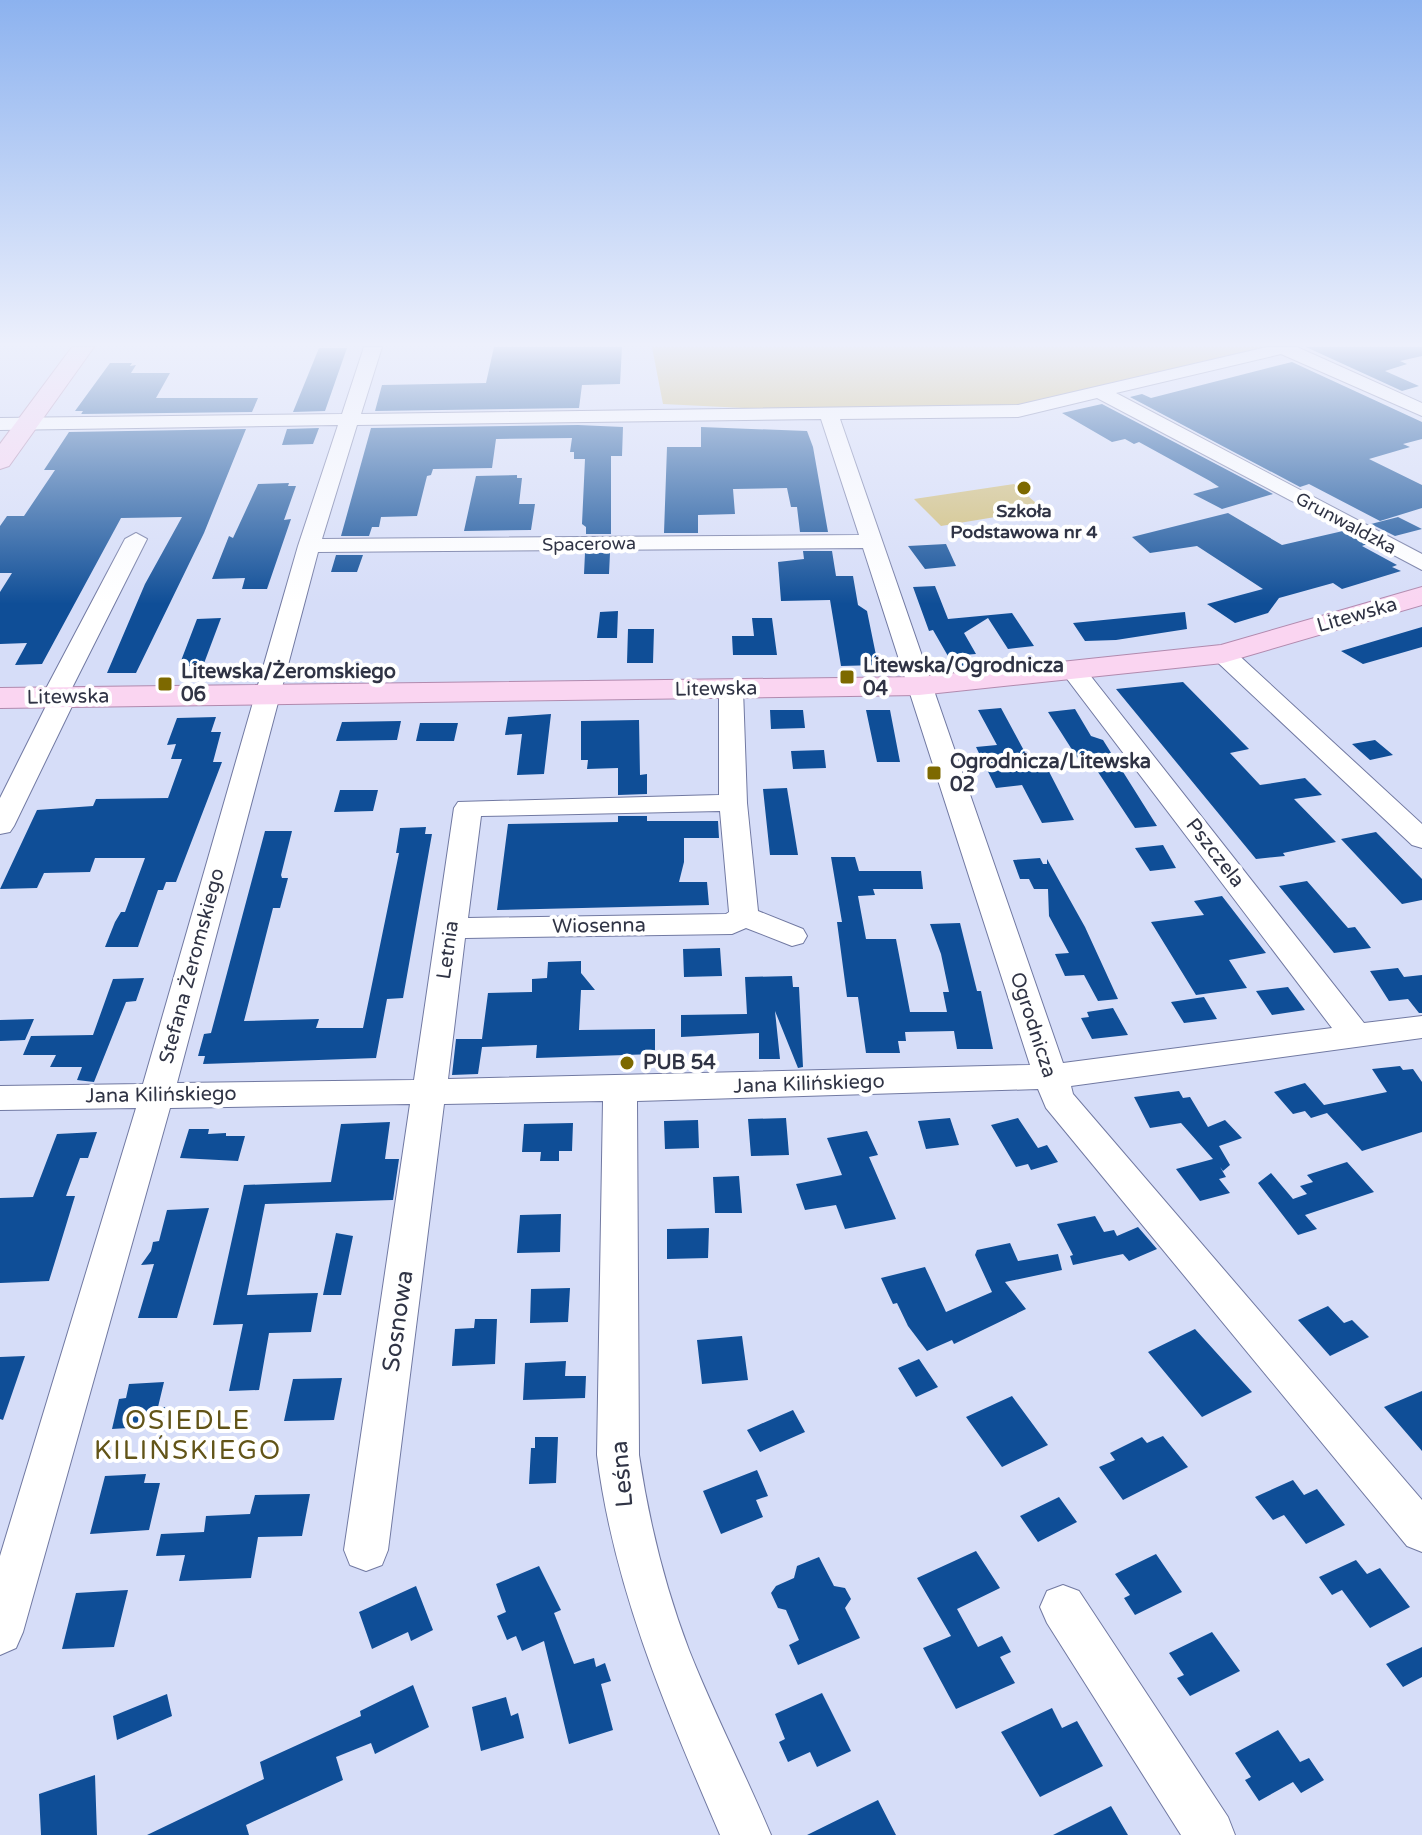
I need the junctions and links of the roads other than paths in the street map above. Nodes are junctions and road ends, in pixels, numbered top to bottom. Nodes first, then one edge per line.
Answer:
1 (21, 433) edge
2 (344, 433) edge
3 (835, 433) edge
4 (1177, 433) edge
5 (0, 461) edge
6 (136, 539) dead end
7 (870, 541) junction
8 (309, 546) junction
9 (1422, 563) edge
10 (1422, 596) edge
11 (1223, 654) junction
12 (1073, 670) junction
13 (919, 686) junction
14 (731, 689) junction
15 (267, 695) junction
16 (0, 698) edge
17 (58, 698) junction
18 (733, 803) junction
19 (0, 826) edge
20 (1422, 839) edge
21 (744, 916) junction
22 (451, 928) junction
23 (792, 936) dead end
24 (1422, 1027) edge
25 (1357, 1037) junction
26 (1050, 1077) junction
27 (620, 1089) junction
28 (429, 1092) junction
29 (157, 1095) junction
30 (0, 1098) edge
31 (1422, 1532) edge
32 (366, 1550) dead end
33 (1063, 1607) dead end
34 (0, 1632) edge
35 (746, 1835) edge
36 (1210, 1835) edge

1 - 5 main road
2 - 8 street, Stefana Żeromskiego
3 - 7 street, Ogrodnicza
4 - 9 street, Grunwaldzka
6 - 17 street
7 - 8 street, Spacerowa
7 - 13 street, Ogrodnicza
8 - 15 street, Stefana Żeromskiego
10 - 11 main road, Litewska
11 - 12 main road, Litewska
11 - 20 street
12 - 13 main road, Litewska
12 - 25 street, Pszczela
13 - 14 main road, Litewska
13 - 26 street, Ogrodnicza
14 - 15 main road, Litewska
14 - 18 street
15 - 17 main road, Litewska
15 - 29 street, Stefana Żeromskiego
16 - 17 main road, Litewska
17 - 19 street
18 - 21 street
18 - 22 street, Letnia
21 - 22 street, Wiosenna
21 - 23 street
22 - 28 street, Letnia
24 - 25 street, Jana Kilińskiego
25 - 26 street, Jana Kilińskiego
26 - 27 street, Jana Kilińskiego
26 - 31 street, Ogrodnicza
27 - 28 street, Jana Kilińskiego
27 - 35 street, Leśna
28 - 29 street, Jana Kilińskiego
28 - 32 street, Sosnowa
29 - 30 street, Jana Kilińskiego
29 - 34 street, Stefana Żeromskiego
33 - 36 street

